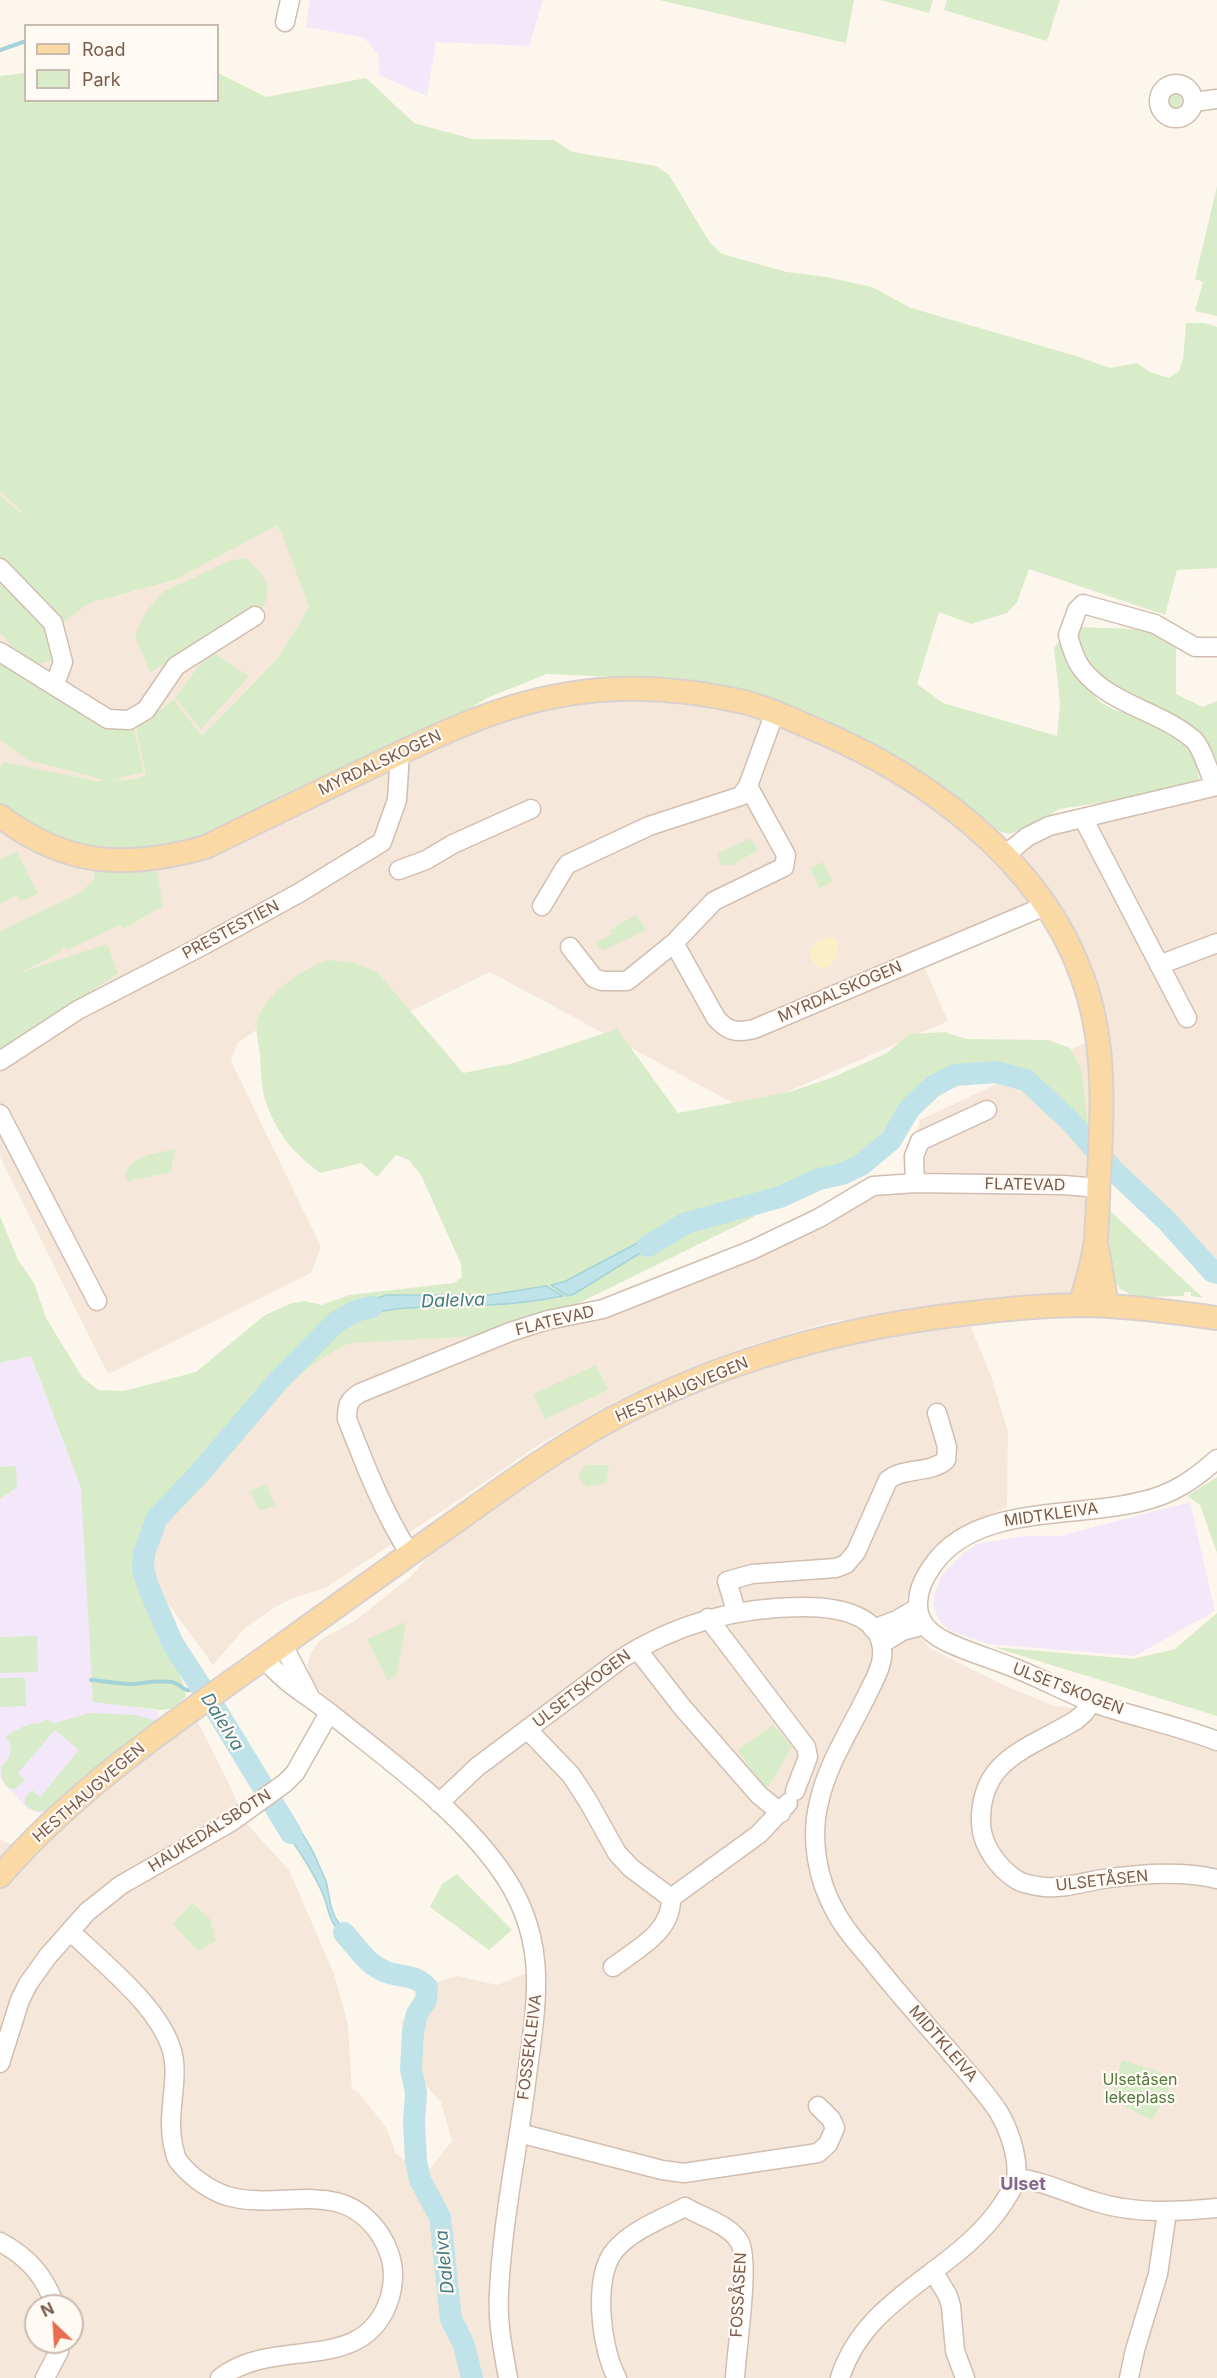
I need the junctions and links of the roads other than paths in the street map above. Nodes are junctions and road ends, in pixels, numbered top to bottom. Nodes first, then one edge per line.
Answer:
1 (290, 0) edge
2 (285, 22) dead end
3 (1217, 99) edge
4 (1194, 102) dead end
5 (0, 568) edge
6 (255, 616) dead end
7 (1217, 647) edge
8 (0, 652) edge
9 (55, 684) junction
10 (775, 712) junction
11 (400, 753) junction
12 (748, 786) junction
13 (1216, 786) edge
14 (531, 808) dead end
15 (0, 816) edge
16 (1083, 818) junction
17 (1005, 855) junction
18 (399, 870) dead end
19 (542, 906) dead end
20 (1046, 906) junction
21 (674, 943) junction
22 (1217, 943) edge
23 (570, 947) dead end
24 (1159, 965) junction
25 (1187, 1018) dead end
26 (0, 1062) edge
27 (987, 1110) dead end
28 (0, 1114) edge
29 (915, 1183) junction
30 (1098, 1188) junction
31 (1096, 1242) junction
32 (97, 1301) dead end
33 (1080, 1305) junction
34 (1107, 1306) junction
35 (1217, 1318) edge
36 (937, 1413) dead end
37 (1217, 1459) edge
38 (410, 1554) junction
39 (736, 1611) junction
40 (921, 1616) junction
41 (708, 1618) junction
42 (877, 1636) junction
43 (283, 1645) junction
44 (637, 1649) junction
45 (264, 1658) junction
46 (311, 1699) junction
47 (1092, 1702) junction
48 (329, 1713) junction
49 (528, 1730) junction
50 (1217, 1741) edge
51 (795, 1791) junction
52 (819, 1802) junction
53 (439, 1803) junction
54 (780, 1813) junction
55 (0, 1876) edge
56 (1217, 1879) edge
57 (671, 1898) junction
58 (70, 1930) junction
59 (613, 1967) dead end
60 (0, 2063) edge
61 (818, 2106) dead end
62 (519, 2133) junction
63 (684, 2173) junction
64 (1016, 2178) junction
65 (685, 2207) junction
66 (1217, 2208) edge
67 (1167, 2212) junction
68 (0, 2242) edge
69 (933, 2271) junction
70 (49, 2294) edge
71 (57, 2354) edge
72 (45, 2378) edge
73 (220, 2378) edge
74 (508, 2378) edge
75 (617, 2378) edge
76 (735, 2378) edge
77 (840, 2378) edge
78 (965, 2378) edge
79 (1129, 2378) edge

1 - 2 street
3 - 4 street
5 - 9 street
6 - 9 street
7 - 13 street
8 - 9 street
10 - 11 main road, MYRDALSKOGEN
10 - 12 street
10 - 17 main road, MYRDALSKOGEN
11 - 15 main road, MYRDALSKOGEN
11 - 26 street, PRESTESTIEN
12 - 19 street
12 - 21 street
13 - 16 street
14 - 18 street
16 - 17 street
16 - 24 street
17 - 20 main road, MYRDALSKOGEN
20 - 21 street, MYRDALSKOGEN
20 - 30 main road, MYRDALSKOGEN
21 - 23 street
22 - 24 street
24 - 25 street
27 - 29 street
28 - 32 street
29 - 30 street, FLATEVAD
29 - 38 street, FLATEVAD
30 - 31 main road
31 - 33 main road
31 - 34 main road
33 - 34 main road, HESTHAUGVEGEN
33 - 38 main road, HESTHAUGVEGEN
34 - 35 main road, HESTHAUGVEGEN
36 - 39 street
37 - 40 street, MIDTKLEIVA
38 - 43 main road, HESTHAUGVEGEN
39 - 41 street, ULSETSKOGEN
39 - 42 street, ULSETSKOGEN
40 - 42 street
40 - 47 street, ULSETSKOGEN
41 - 44 street, ULSETSKOGEN
41 - 51 street
42 - 52 street, MIDTKLEIVA
43 - 45 main road, HESTHAUGVEGEN
43 - 46 street, FOSSEKLEIVA
44 - 49 street, ULSETSKOGEN
44 - 54 street, ULSETSKOGEN
45 - 46 street, FOSSEKLEIVA
45 - 55 main road, HESTHAUGVEGEN
46 - 48 street, FOSSEKLEIVA
47 - 50 street, ULSETSKOGEN
47 - 56 street, ULSETÅSEN
48 - 53 street, FOSSEKLEIVA
48 - 58 street, HAUKEDALSBOTN
49 - 53 street, ULSETSKOGEN
49 - 57 street, ULSETSKOGEN
51 - 52 street
51 - 54 street
52 - 64 street, MIDTKLEIVA
53 - 62 street, FOSSEKLEIVA
54 - 57 street
57 - 59 street
58 - 60 street, HAUKEDALSBOTN
58 - 73 street
61 - 63 street
62 - 63 street
62 - 74 street, FOSSEKLEIVA
63 - 65 street
64 - 67 street
64 - 69 street
65 - 75 street
65 - 76 street, FOSSÅSEN
66 - 67 street
67 - 79 street
68 - 70 street
69 - 77 street
69 - 78 street
71 - 72 street

